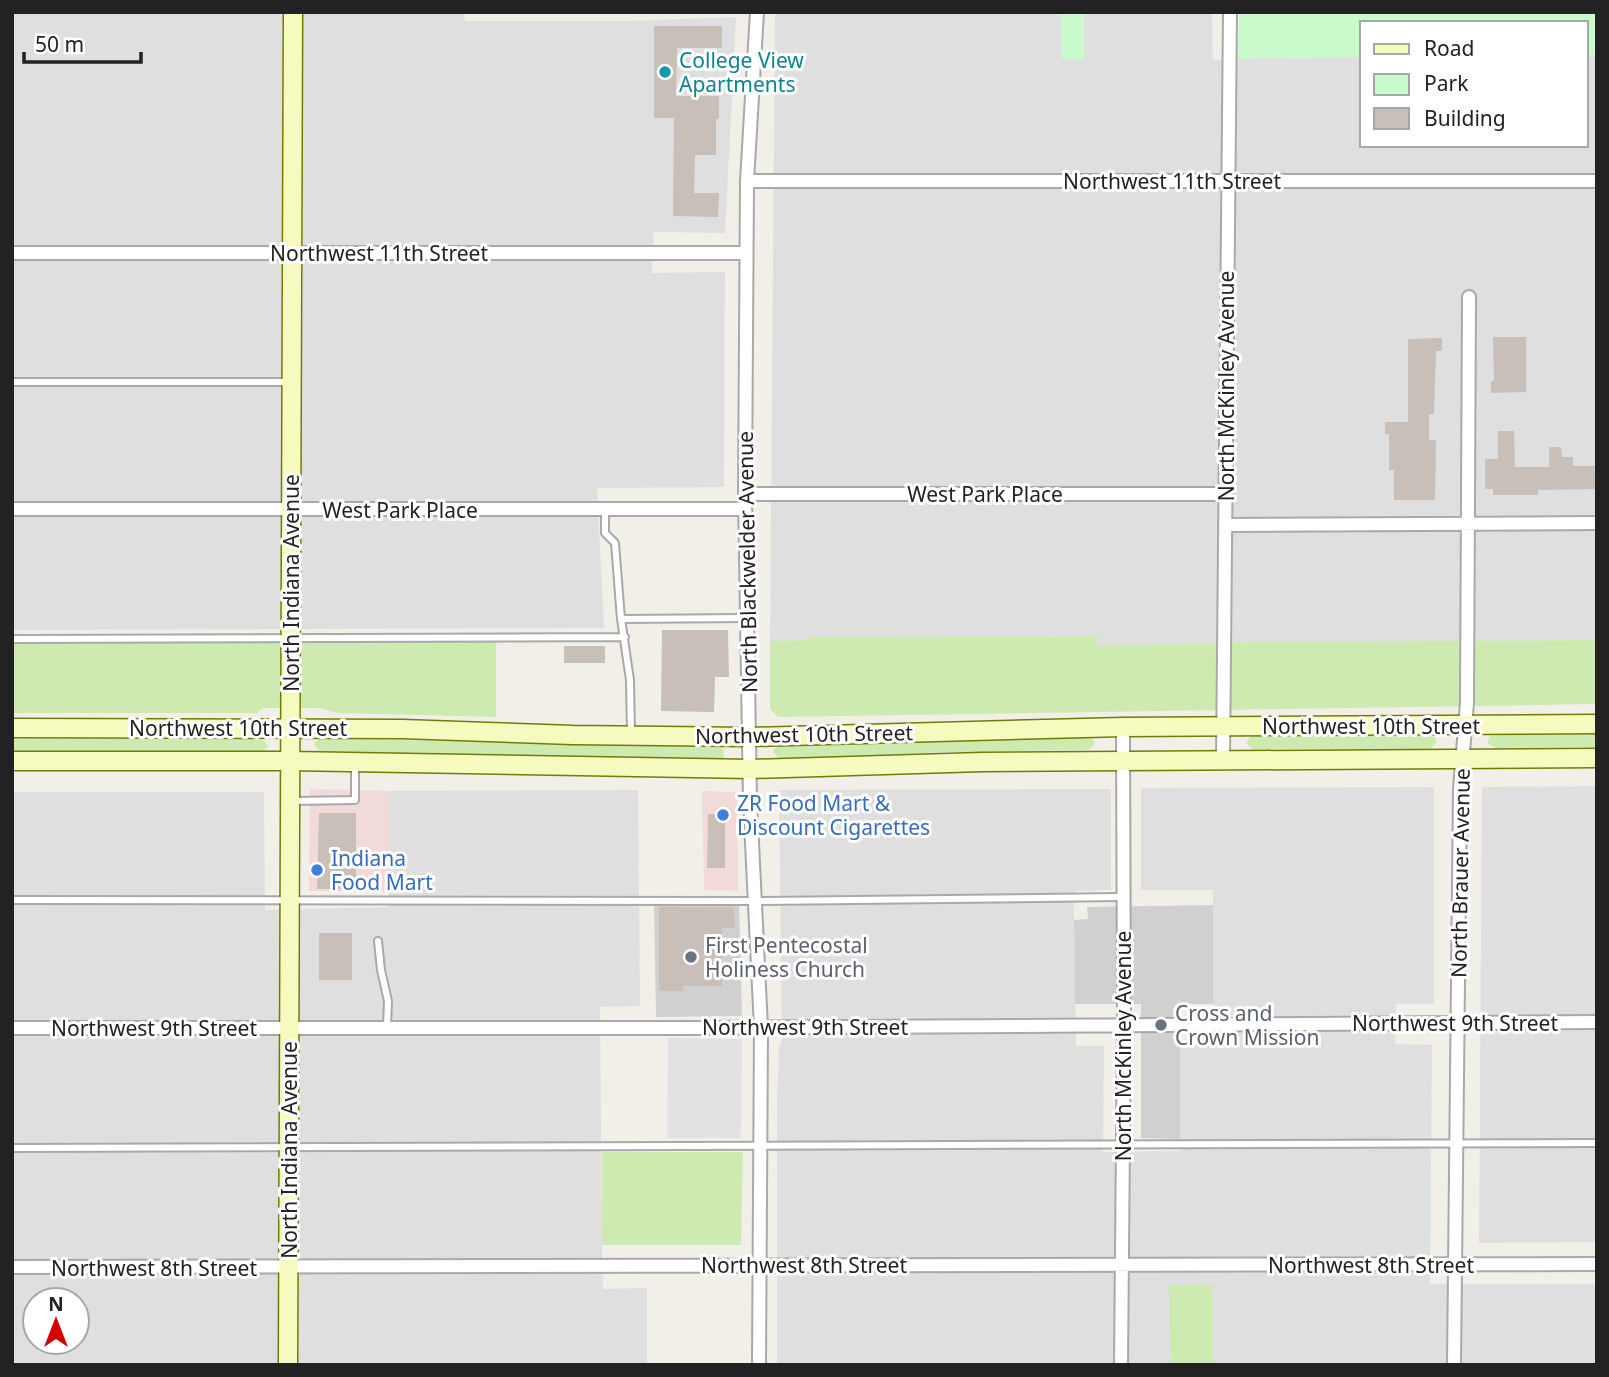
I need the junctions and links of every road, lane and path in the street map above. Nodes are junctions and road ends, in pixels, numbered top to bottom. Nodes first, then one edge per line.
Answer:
1 (293, 12) edge
2 (757, 12) edge
3 (1230, 12) edge
4 (747, 181) junction
5 (1227, 181) junction
6 (1597, 181) edge
7 (12, 253) edge
8 (292, 253) junction
9 (746, 253) junction
10 (1469, 297) dead end
11 (12, 382) edge
12 (292, 382) junction
13 (745, 494) junction
14 (1226, 494) junction
15 (12, 509) edge
16 (606, 509) junction
17 (746, 509) junction
18 (291, 510) junction
19 (1467, 523) junction
20 (1597, 523) edge
21 (1225, 525) junction
22 (747, 618) junction
23 (621, 619) junction
24 (625, 637) junction
25 (12, 639) edge
26 (291, 639) junction
27 (1597, 724) edge
28 (1465, 725) junction
29 (1223, 726) junction
30 (1123, 727) junction
31 (12, 728) edge
32 (291, 728) junction
33 (631, 736) junction
34 (749, 737) junction
35 (1462, 758) junction
36 (1597, 758) edge
37 (1223, 760) junction
38 (12, 761) edge
39 (290, 761) junction
40 (1124, 761) junction
41 (355, 762) junction
42 (750, 769) junction
43 (290, 801) junction
44 (1124, 897) junction
45 (12, 900) edge
46 (290, 900) junction
47 (754, 901) junction
48 (378, 941) dead end
49 (1457, 1023) junction
50 (1597, 1023) edge
51 (1124, 1025) junction
52 (290, 1027) junction
53 (387, 1027) junction
54 (12, 1028) edge
55 (761, 1028) junction
56 (1456, 1142) junction
57 (1597, 1143) edge
58 (761, 1146) junction
59 (1123, 1146) junction
60 (289, 1147) junction
61 (12, 1148) edge
62 (1454, 1264) junction
63 (1597, 1264) edge
64 (760, 1265) junction
65 (1121, 1265) junction
66 (12, 1267) edge
67 (289, 1268) junction
68 (288, 1365) edge
69 (759, 1365) edge
70 (1121, 1365) edge
71 (1454, 1365) edge

1 - 8 main road, North Indiana Avenue
2 - 4 street, North Blackwelder Avenue
3 - 5 street, North McKinley Avenue
4 - 5 street, Northwest 11th Street
4 - 9 street, North Blackwelder Avenue
5 - 6 street, Northwest 11th Street
5 - 14 street, North McKinley Avenue
7 - 8 street, Northwest 11th Street
8 - 9 street, Northwest 11th Street
8 - 12 main road, North Indiana Avenue
9 - 13 street, North Blackwelder Avenue
10 - 19 street, North Brauer Avenue
11 - 12 lane
12 - 18 main road, North Indiana Avenue
13 - 14 street, West Park Place
13 - 17 street, North Blackwelder Avenue
14 - 21 street, North McKinley Avenue
15 - 18 street, West Park Place
16 - 17 street, West Park Place
16 - 18 street, West Park Place
16 - 23 lane
17 - 22 street, North Blackwelder Avenue
18 - 26 main road, North Indiana Avenue
19 - 20 street
19 - 21 street
19 - 28 street, North Brauer Avenue
21 - 29 street, North McKinley Avenue
22 - 23 lane
22 - 34 street, North Blackwelder Avenue
23 - 24 lane
24 - 26 lane
24 - 33 lane
25 - 26 lane
26 - 32 main road, North Indiana Avenue
27 - 28 main road, Northwest 10th Street
28 - 29 main road, Northwest 10th Street
28 - 35 street, North Brauer Avenue
29 - 30 main road, Northwest 10th Street
29 - 37 street, North McKinley Avenue
30 - 34 main road, Northwest 10th Street
30 - 40 street, North McKinley Avenue
31 - 32 main road, Northwest 10th Street
32 - 33 main road, Northwest 10th Street
32 - 39 main road, North Indiana Avenue
33 - 34 main road, Northwest 10th Street
34 - 42 street, North Blackwelder Avenue
35 - 36 main road, Northwest 10th Street
35 - 37 main road, Northwest 10th Street
35 - 49 street, North Brauer Avenue
37 - 40 main road, Northwest 10th Street
38 - 39 main road, Northwest 10th Street
39 - 41 main road, Northwest 10th Street
39 - 43 main road, North Indiana Avenue
40 - 42 main road, Northwest 10th Street
40 - 44 street, North McKinley Avenue
41 - 42 main road, Northwest 10th Street
41 - 43 lane
42 - 47 street, North Blackwelder Avenue
43 - 46 main road, North Indiana Avenue
44 - 47 lane
44 - 51 street, North McKinley Avenue
45 - 46 lane
46 - 47 lane
46 - 52 main road, North Indiana Avenue
47 - 55 street, North Blackwelder Avenue
48 - 53 lane
49 - 50 street, Northwest 9th Street
49 - 51 street, Northwest 9th Street
49 - 56 street, North Brauer Avenue
51 - 55 street, Northwest 9th Street
51 - 59 street, North McKinley Avenue
52 - 53 street, Northwest 9th Street
52 - 54 street, Northwest 9th Street
52 - 60 main road, North Indiana Avenue
53 - 55 street, Northwest 9th Street
55 - 58 street, North Blackwelder Avenue
56 - 57 lane
56 - 59 lane
56 - 62 street, North Brauer Avenue
58 - 59 lane
58 - 60 lane
58 - 64 street, North Blackwelder Avenue
59 - 65 street, North McKinley Avenue
60 - 61 lane
60 - 67 main road, North Indiana Avenue
62 - 63 street, Northwest 8th Street
62 - 65 street, Northwest 8th Street
62 - 71 street, North Brauer Avenue
64 - 65 street, Northwest 8th Street
64 - 67 street, Northwest 8th Street
64 - 69 street, North Blackwelder Avenue
65 - 70 street, North McKinley Avenue
66 - 67 street, Northwest 8th Street
67 - 68 main road, North Indiana Avenue

